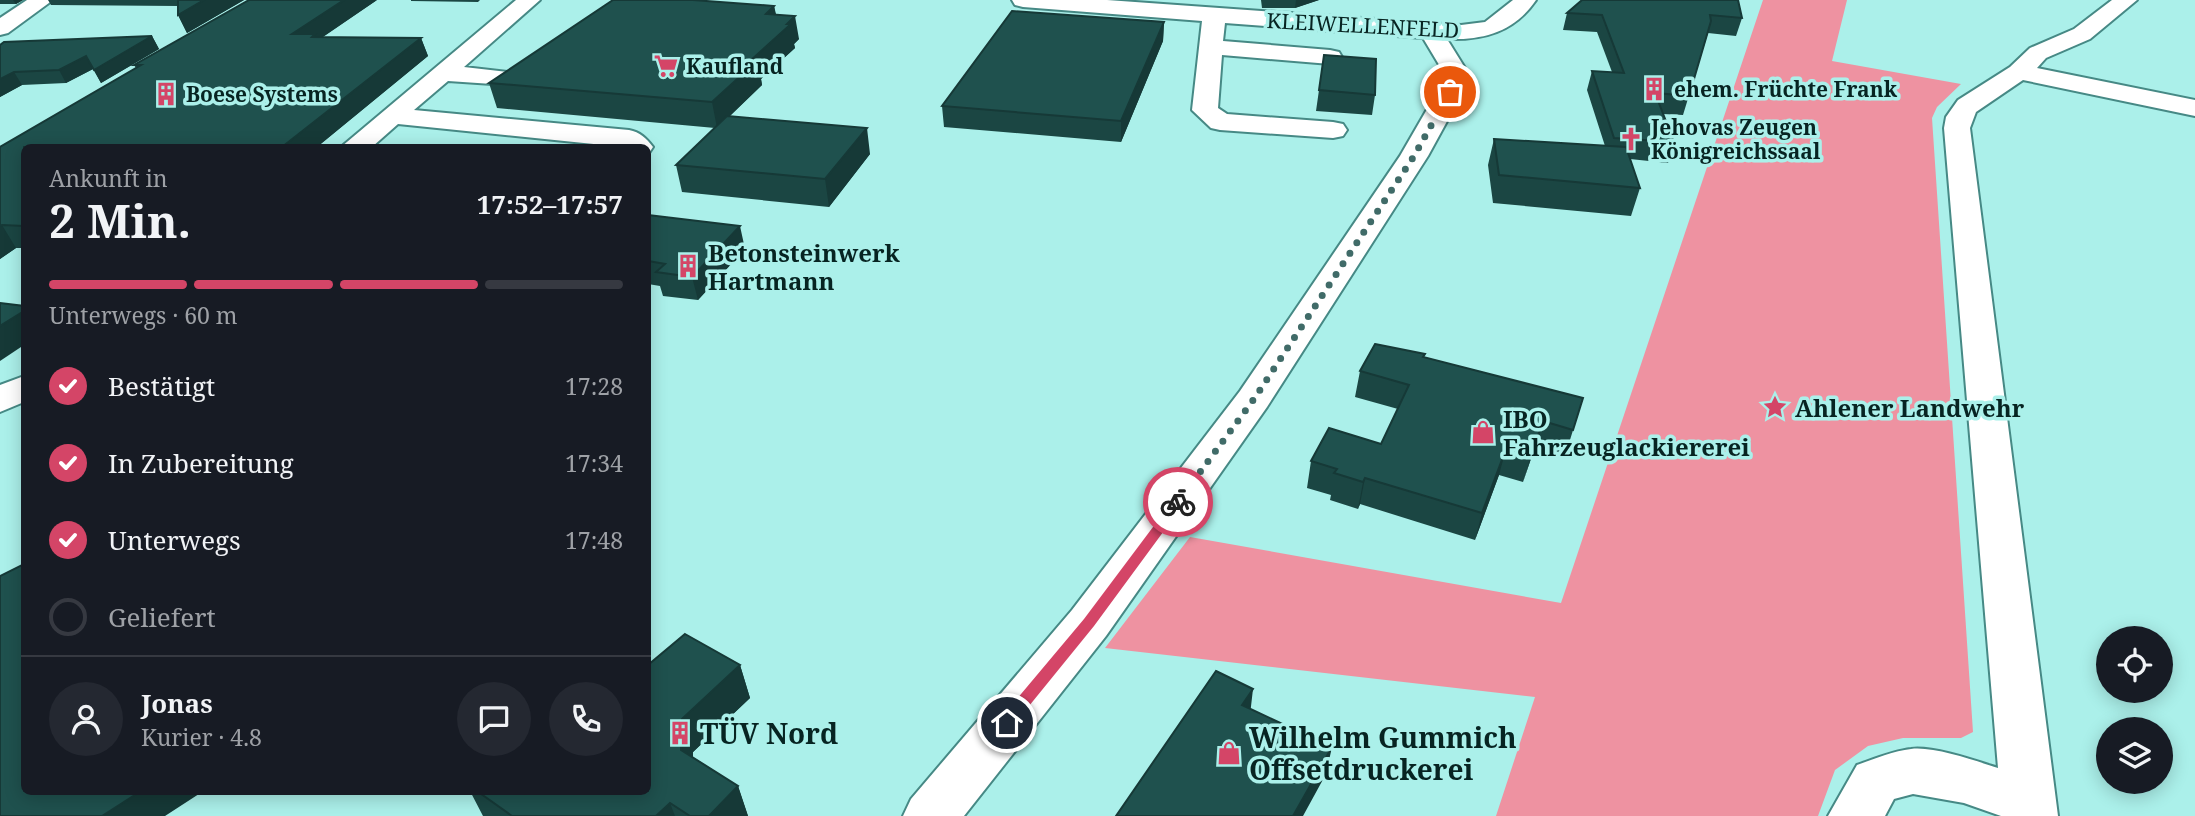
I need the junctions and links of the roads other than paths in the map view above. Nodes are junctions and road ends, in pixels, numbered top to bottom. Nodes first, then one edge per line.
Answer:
1 (42, 0) edge
2 (529, 0) edge
3 (1014, 0) edge
4 (1023, 0) edge
5 (1525, 0) edge
6 (2126, 0) edge
7 (1205, 10) edge
8 (1170, 12) junction
9 (0, 28) edge
10 (1431, 32) junction
11 (1211, 47) junction
12 (1330, 57) edge
13 (2028, 62) junction
14 (443, 73) junction
15 (507, 78) edge
16 (2195, 108) edge
17 (392, 116) junction
18 (1333, 130) dead end
19 (359, 144) edge
20 (636, 144) edge
21 (21, 389) edge
22 (0, 401) edge
23 (2029, 809) edge
24 (931, 816) edge
25 (1856, 816) edge

1 - 9 street
2 - 14 street
3 - 8 street
4 - 8 street, KLEIWELLENFELD
5 - 10 street, KLEIWELLENFELD
6 - 13 street
7 - 8 street, KLEIWELLENFELD
7 - 10 street, KLEIWELLENFELD
7 - 11 street
10 - 24 street
11 - 12 street
11 - 18 street
13 - 16 street
13 - 23 street
14 - 15 street
14 - 17 street
17 - 19 street
17 - 20 street
21 - 22 street
23 - 25 street

